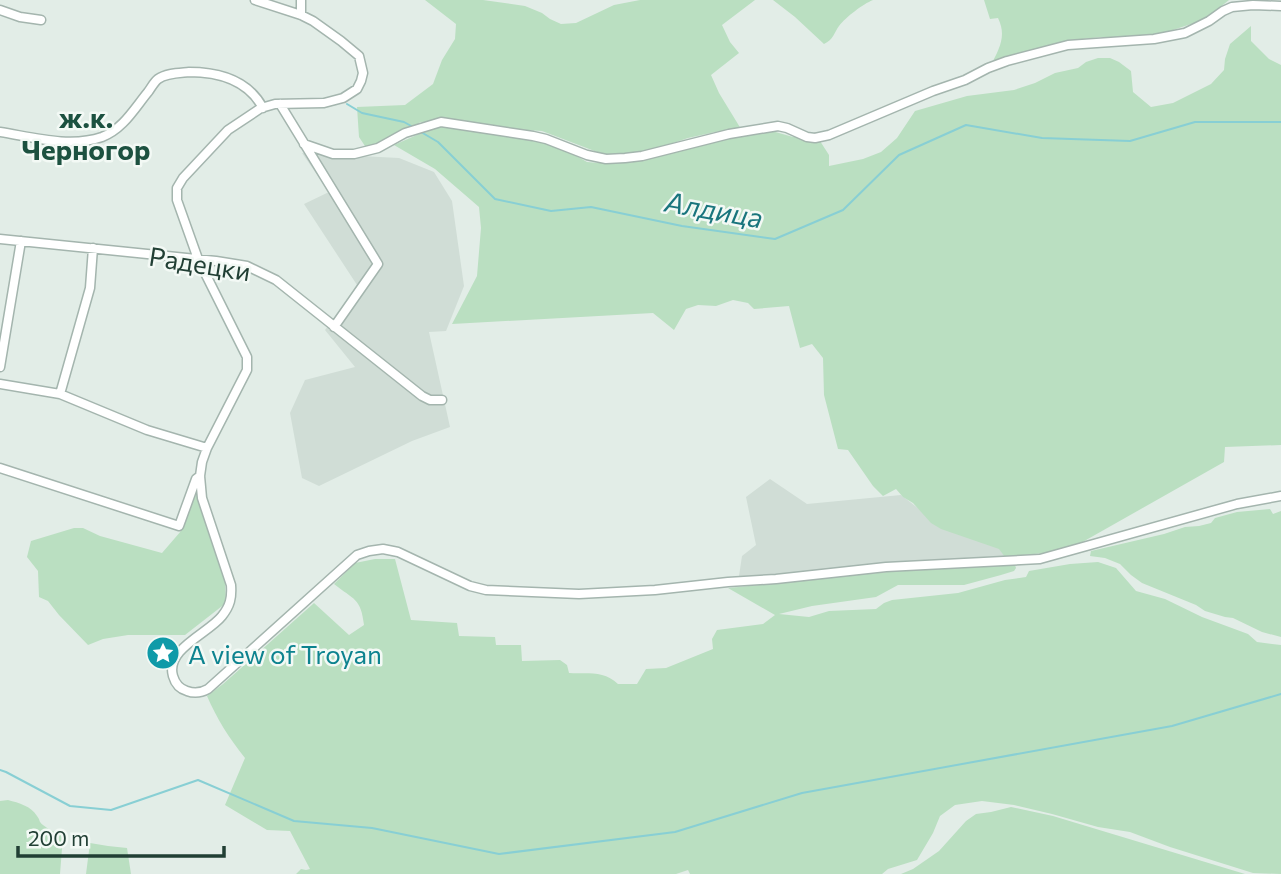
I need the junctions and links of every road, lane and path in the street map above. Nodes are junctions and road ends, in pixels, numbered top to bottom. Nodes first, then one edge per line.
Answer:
1 (255, 0) edge
2 (301, 0) edge
3 (1281, 6) edge
4 (0, 10) edge
5 (301, 15) junction
6 (41, 20) dead end
7 (280, 104) junction
8 (263, 108) junction
9 (0, 132) edge
10 (304, 144) junction
11 (0, 239) edge
12 (21, 241) junction
13 (93, 248) junction
14 (198, 259) junction
15 (334, 327) junction
16 (0, 367) edge
17 (0, 384) edge
18 (60, 394) junction
19 (442, 400) dead end
20 (207, 448) junction
21 (0, 468) edge
22 (200, 476) junction
23 (1281, 496) edge

1 - 5 street
2 - 5 street
3 - 10 street
4 - 6 street
5 - 7 street
7 - 8 street
7 - 10 street
8 - 9 street
8 - 14 street
10 - 15 street
11 - 12 street, Радецки
12 - 13 street, Радецки
12 - 16 street
13 - 14 street, Радецки
13 - 18 street
14 - 15 street, Радецки
14 - 20 street
15 - 19 street, Радецки
17 - 18 street
18 - 20 street
20 - 22 street
21 - 22 street
22 - 23 street

